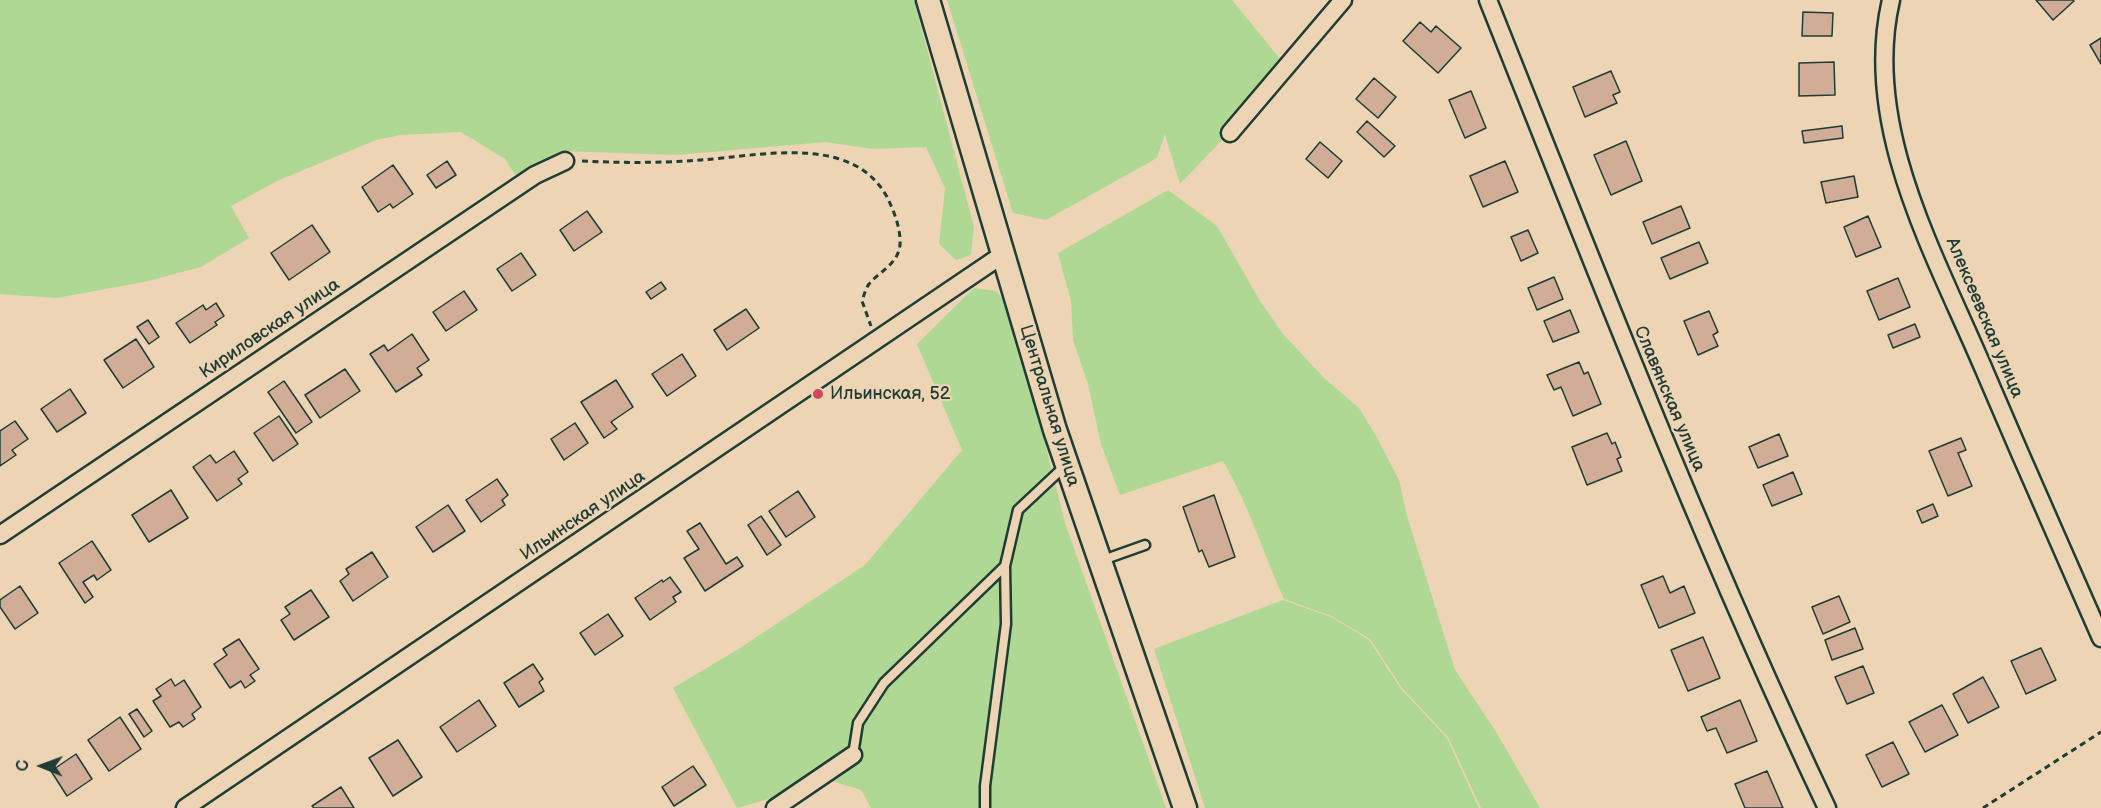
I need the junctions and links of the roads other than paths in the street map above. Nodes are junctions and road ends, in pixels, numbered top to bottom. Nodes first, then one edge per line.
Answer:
1 (928, 0) edge
2 (1343, 0) edge
3 (1488, 0) edge
4 (1891, 0) edge
5 (1230, 133) dead end
6 (565, 160) road end
7 (1002, 255) junction
8 (1066, 465) junction
9 (0, 535) edge
10 (1145, 545) dead end
11 (1100, 562) junction
12 (1005, 566) junction
13 (2101, 638) edge
14 (853, 755) joint
15 (185, 808) edge
16 (775, 808) edge
17 (985, 808) edge
18 (1185, 808) edge
19 (1827, 808) edge

1 - 7 street, Центральная улица
2 - 5 street
3 - 19 street, Славянская улица
4 - 13 street, Алексеевская улица
6 - 9 street, Кириловская улица
7 - 8 street, Центральная улица
7 - 15 street, Ильинская улица
8 - 11 street, Центральная улица
8 - 12 lane
10 - 11 lane
11 - 18 street, Центральная улица
12 - 14 lane
12 - 17 lane
14 - 16 street

